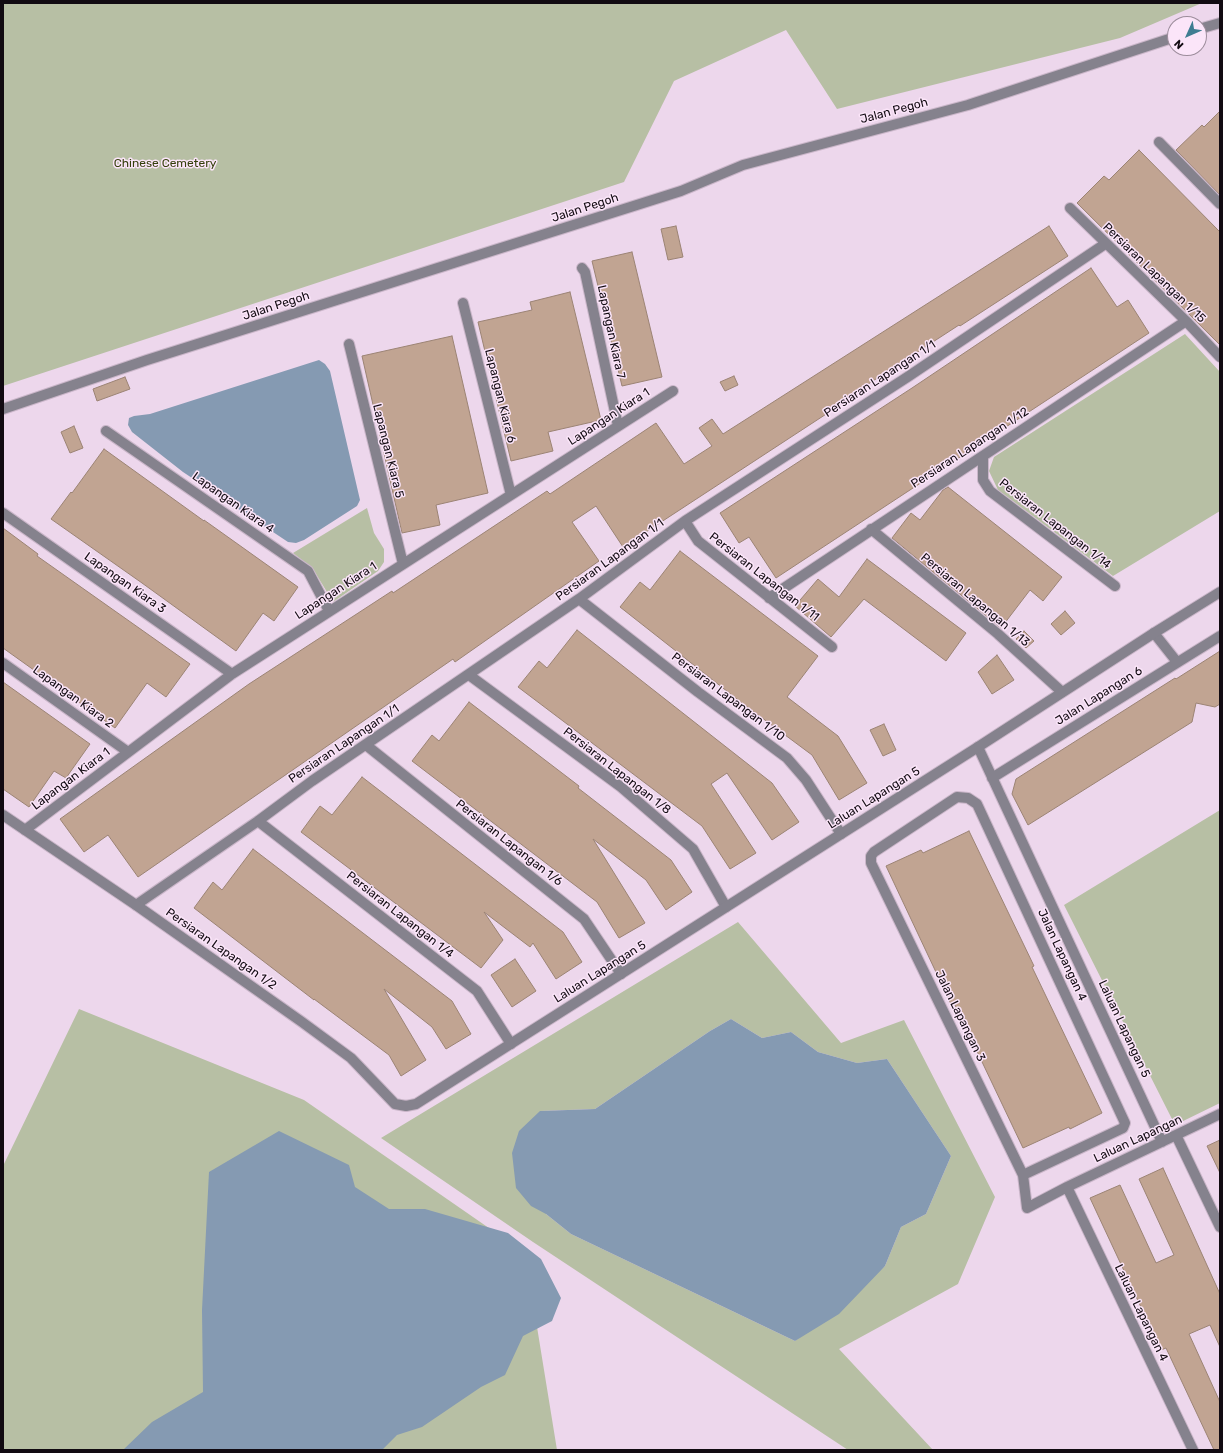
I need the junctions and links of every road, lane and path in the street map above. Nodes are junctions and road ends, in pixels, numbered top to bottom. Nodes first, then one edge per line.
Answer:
1 (1220, 23) edge
2 (1207, 27) edge
3 (1167, 40) edge
4 (1159, 142) dead end
5 (1220, 204) edge
6 (1070, 208) dead end
7 (1105, 244) junction
8 (582, 268) dead end
9 (463, 303) dead end
10 (1186, 321) junction
11 (349, 344) dead end
12 (1220, 357) edge
13 (673, 391) dead end
14 (3, 409) edge
15 (618, 426) junction
16 (106, 431) dead end
17 (984, 456) junction
18 (511, 495) junction
19 (3, 513) edge
20 (685, 521) junction
21 (871, 529) junction
22 (403, 564) junction
23 (1115, 586) dead end
24 (1220, 592) edge
25 (769, 598) junction
26 (579, 599) junction
27 (330, 611) junction
28 (1154, 633) junction
29 (1220, 636) edge
30 (832, 647) dead end
31 (1177, 662) junction
32 (3, 663) edge
33 (232, 674) junction
34 (469, 675) junction
35 (1062, 692) junction
36 (366, 745) junction
37 (978, 748) junction
38 (128, 752) junction
39 (992, 778) junction
40 (3, 815) edge
41 (258, 821) junction
42 (25, 830) junction
43 (841, 834) junction
44 (871, 856) joint
45 (136, 905) junction
46 (726, 907) junction
47 (621, 974) junction
48 (511, 1044) junction
49 (416, 1104) joint
50 (1220, 1114) edge
51 (1176, 1135) junction
52 (1162, 1142) junction
53 (1023, 1176) junction
54 (1025, 1187) joint
55 (1067, 1187) junction
56 (1220, 1227) edge
57 (1193, 1450) edge

1 - 2 street
3 - 14 street, Jalan Pegoh
4 - 5 street
6 - 7 street, Persiaran Lapangan 1/15
7 - 10 street, Persiaran Lapangan 1/15
7 - 20 street, Persiaran Lapangan 1/1
8 - 15 street, Lapangan Kiara 7
9 - 18 street, Lapangan Kiara 6
10 - 12 street, Persiaran Lapangan 1/15
10 - 17 street, Persiaran Lapangan 1/12
11 - 22 street, Lapangan Kiara 5
13 - 15 street, Lapangan Kiara 1
15 - 18 street, Lapangan Kiara 1
16 - 27 street, Lapangan Kiara 4
17 - 21 street, Persiaran Lapangan 1/12
17 - 23 street, Persiaran Lapangan 1/14
18 - 22 street, Lapangan Kiara 1
19 - 33 street, Lapangan Kiara 3
20 - 25 street, Persiaran Lapangan 1/11
20 - 26 street, Persiaran Lapangan 1/1
21 - 25 street, Persiaran Lapangan 1/12
21 - 35 street, Persiaran Lapangan 1/13
22 - 27 street, Lapangan Kiara 1
24 - 28 street
25 - 30 street, Persiaran Lapangan 1/11
26 - 34 street, Persiaran Lapangan 1/1
26 - 43 street, Persiaran Lapangan 1/10
27 - 33 street, Lapangan Kiara 1
28 - 31 street
28 - 35 street
29 - 31 street, Jalan Lapangan 6
31 - 39 street, Jalan Lapangan 6
32 - 38 street, Lapangan Kiara 2
33 - 38 street, Lapangan Kiara 1
34 - 36 street, Persiaran Lapangan 1/1
34 - 46 street, Persiaran Lapangan 1/8
35 - 37 street
36 - 41 street, Persiaran Lapangan 1/1
36 - 47 street, Persiaran Lapangan 1/6
37 - 39 street, Laluan Lapangan 5
37 - 43 street, Laluan Lapangan 5
38 - 42 street, Lapangan Kiara 1
39 - 52 street, Laluan Lapangan 5
40 - 42 street, Persiaran Lapangan 1/2
41 - 45 street, Persiaran Lapangan 1/1
41 - 48 street, Persiaran Lapangan 1/4
42 - 45 street, Persiaran Lapangan 1/2
43 - 46 street, Laluan Lapangan 5
44 - 53 street, Jalan Lapangan 3
44 - 53 street, Jalan Lapangan 4
45 - 49 street, Persiaran Lapangan 1/2
46 - 47 street, Laluan Lapangan 5
47 - 48 street, Laluan Lapangan 5
48 - 49 street, Laluan Lapangan 5
50 - 51 street, Laluan Lapangan
51 - 52 street, Laluan Lapangan
51 - 56 street
52 - 55 street, Laluan Lapangan
53 - 54 street, Jalan Lapangan 3
54 - 55 street, Laluan Lapangan
55 - 57 street, Laluan Lapangan 4

